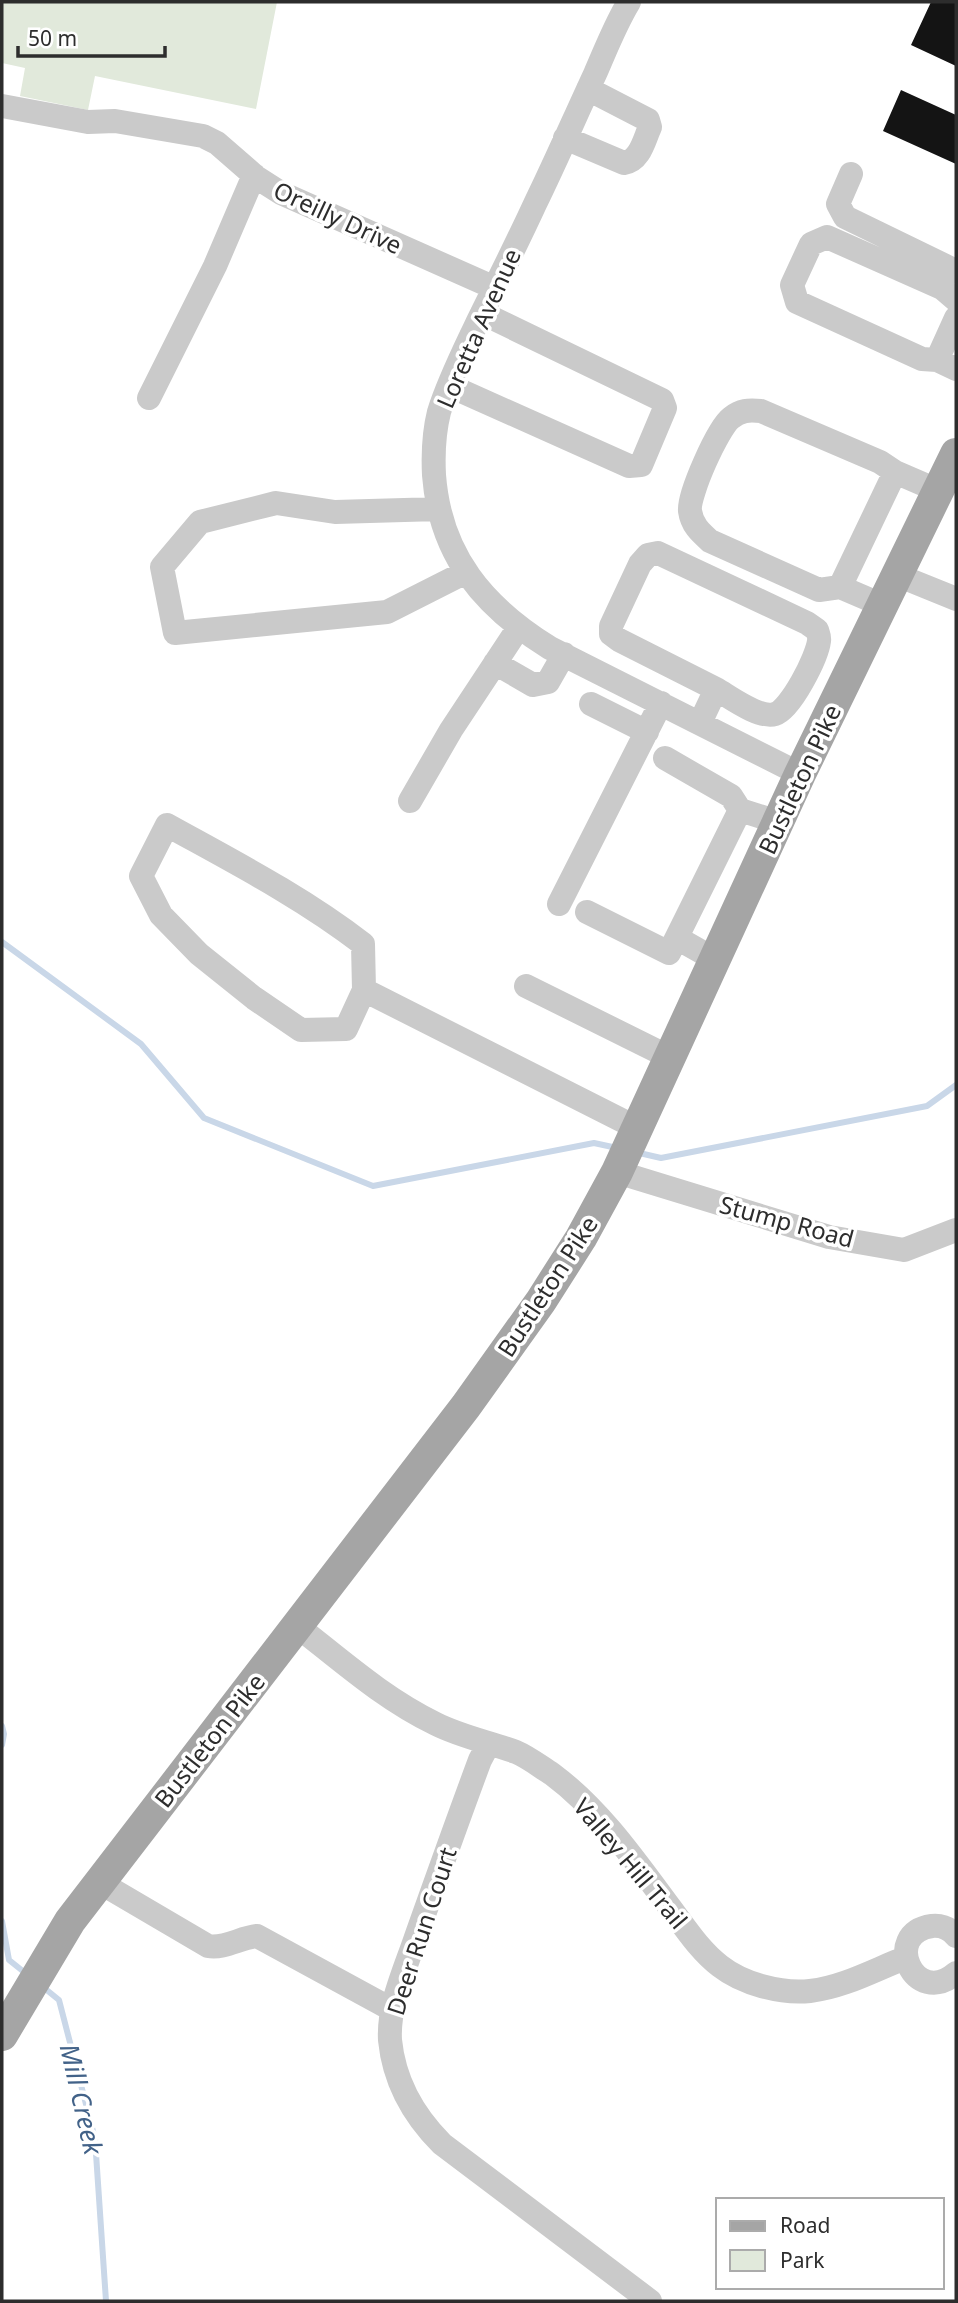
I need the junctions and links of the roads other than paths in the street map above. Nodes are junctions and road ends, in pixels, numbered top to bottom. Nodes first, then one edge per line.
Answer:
1 (629, 2) edge
2 (588, 89) junction
3 (2, 106) edge
4 (565, 138) junction
5 (850, 174) dead end
6 (254, 175) junction
7 (956, 271) edge
8 (495, 288) junction
9 (956, 300) edge
10 (482, 313) junction
11 (956, 318) edge
12 (947, 364) edge
13 (450, 386) junction
14 (149, 398) dead end
15 (955, 459) edge
16 (895, 472) junction
17 (939, 491) junction
18 (439, 509) junction
19 (466, 572) junction
20 (897, 575) junction
21 (840, 587) junction
22 (956, 599) edge
23 (883, 605) junction
24 (519, 627) junction
25 (564, 654) junction
26 (495, 663) junction
27 (716, 689) junction
28 (661, 703) junction
29 (591, 704) dead end
30 (700, 723) junction
31 (647, 732) junction
32 (665, 758) dead end
33 (800, 774) junction
34 (410, 801) dead end
35 (740, 810) junction
36 (778, 822) junction
37 (559, 904) dead end
38 (587, 912) dead end
39 (677, 938) junction
40 (714, 959) junction
41 (526, 986) dead end
42 (364, 990) junction
43 (669, 1057) junction
44 (626, 1151) junction
45 (956, 1230) edge
46 (297, 1626) junction
47 (488, 1745) junction
48 (99, 1882) junction
49 (956, 1936) edge
50 (905, 1958) junction
51 (956, 1973) edge
52 (391, 2009) junction
53 (2, 2035) edge
54 (650, 2301) edge

1 - 2 street, Loretta Avenue
2 - 4 street, Loretta Avenue
2 - 4 street
3 - 6 street, Oreilly Drive
4 - 8 street, Loretta Avenue
5 - 7 street
6 - 8 street, Oreilly Drive
6 - 14 street
8 - 10 street, Loretta Avenue
9 - 12 street
10 - 13 street, Loretta Avenue
10 - 13 street
11 - 12 street
13 - 18 street, Loretta Avenue
15 - 17 main road, Bustleton Pike
16 - 17 street
16 - 21 street
16 - 21 street
17 - 20 main road, Bustleton Pike
18 - 19 street, Loretta Avenue
18 - 19 street
19 - 24 street, Loretta Avenue
20 - 22 street
20 - 23 main road, Bustleton Pike
21 - 23 street
23 - 33 main road, Bustleton Pike
24 - 25 street, Loretta Avenue
24 - 26 street
25 - 26 street
25 - 28 street, Loretta Avenue
26 - 34 street
27 - 27 street
27 - 30 street
28 - 30 street, Loretta Avenue
28 - 31 street
29 - 31 street
30 - 33 street, Loretta Avenue
31 - 37 street
32 - 35 street
33 - 36 main road, Bustleton Pike
35 - 36 street
35 - 39 street
36 - 40 main road, Bustleton Pike
38 - 39 street
39 - 40 street
40 - 43 main road, Bustleton Pike
41 - 43 street
42 - 42 street
42 - 44 street, Stump Road
43 - 44 main road, Bustleton Pike
44 - 45 street, Stump Road
44 - 46 main road, Bustleton Pike
46 - 47 street, Valley Hill Trail
46 - 48 main road, Bustleton Pike
47 - 50 street, Valley Hill Trail
47 - 52 street, Deer Run Court
48 - 52 street
48 - 53 main road, Bustleton Pike
49 - 50 street
50 - 51 street
52 - 54 street, Deer Run Court

